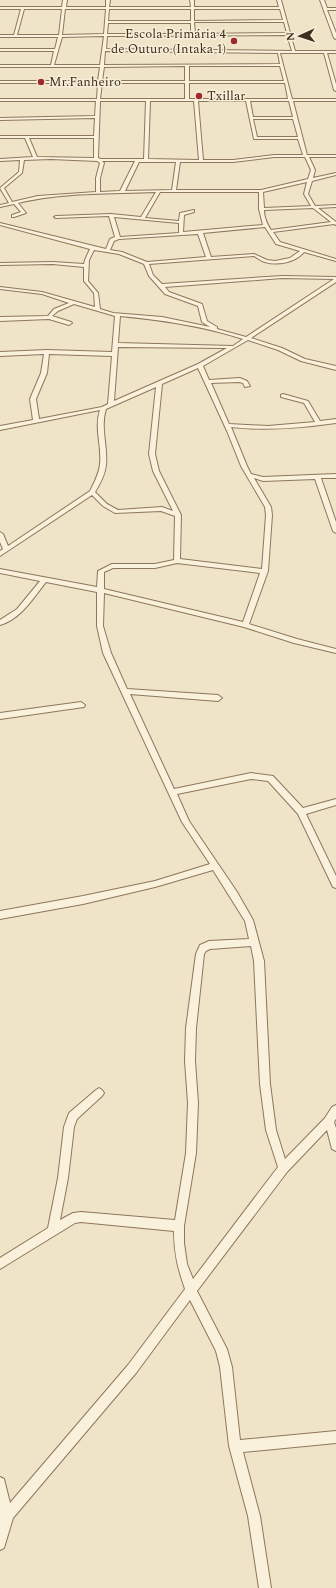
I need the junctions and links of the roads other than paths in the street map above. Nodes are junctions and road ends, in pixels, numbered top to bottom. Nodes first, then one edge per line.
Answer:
1 (65, 0) edge
2 (108, 0) edge
3 (150, 0) edge
4 (192, 0) edge
5 (279, 0) edge
6 (322, 0) edge
7 (0, 8) edge
8 (23, 8) junction
9 (64, 8) junction
10 (108, 8) junction
11 (150, 8) junction
12 (193, 8) junction
13 (281, 8) junction
14 (325, 9) junction
15 (336, 9) edge
16 (192, 21) junction
17 (285, 21) junction
18 (107, 22) junction
19 (330, 22) junction
20 (336, 22) edge
21 (289, 34) junction
22 (105, 35) junction
23 (193, 35) junction
24 (0, 36) edge
25 (15, 36) junction
26 (60, 36) junction
27 (336, 37) edge
28 (292, 45) junction
29 (0, 50) edge
30 (55, 50) junction
31 (103, 50) junction
32 (294, 52) junction
33 (325, 52) junction
34 (336, 52) edge
35 (281, 53) junction
36 (282, 65) junction
37 (1, 66) edge
38 (52, 66) junction
39 (102, 66) junction
40 (187, 66) junction
41 (330, 68) junction
42 (336, 68) edge
43 (0, 71) edge
44 (0, 82) edge
45 (100, 82) junction
46 (188, 82) junction
47 (286, 82) junction
48 (335, 82) edge
49 (336, 90) edge
50 (98, 99) junction
51 (187, 99) junction
52 (196, 99) junction
53 (0, 100) edge
54 (148, 100) junction
55 (248, 100) junction
56 (290, 100) junction
57 (336, 100) edge
58 (96, 117) junction
59 (0, 118) edge
60 (251, 118) junction
61 (295, 118) junction
62 (0, 137) edge
63 (27, 137) junction
64 (95, 138) junction
65 (300, 138) junction
66 (305, 155) junction
67 (336, 156) edge
68 (36, 159) junction
69 (0, 160) edge
70 (22, 160) junction
71 (101, 160) junction
72 (137, 160) junction
73 (146, 160) junction
74 (178, 161) junction
75 (201, 161) junction
76 (336, 174) edge
77 (311, 179) junction
78 (159, 190) junction
79 (174, 191) junction
80 (98, 192) junction
81 (122, 192) junction
82 (261, 192) junction
83 (13, 203) junction
84 (0, 206) edge
85 (314, 206) junction
86 (336, 206) edge
87 (261, 209) junction
88 (192, 210) dead end
89 (111, 215) junction
90 (14, 216) dead end
91 (56, 217) dead end
92 (143, 218) junction
93 (181, 222) junction
94 (335, 224) edge
95 (1, 226) edge
96 (266, 226) junction
97 (270, 230) junction
98 (200, 232) junction
99 (181, 234) junction
100 (118, 238) junction
101 (93, 248) junction
102 (107, 251) junction
103 (303, 251) junction
104 (208, 258) junction
105 (336, 260) edge
106 (146, 263) junction
107 (0, 264) edge
108 (86, 266) junction
109 (336, 279) edge
110 (161, 286) junction
111 (0, 288) edge
112 (75, 302) junction
113 (98, 310) junction
114 (118, 315) junction
115 (48, 317) junction
116 (0, 319) edge
117 (205, 322) junction
118 (69, 323) dead end
119 (197, 327) junction
120 (218, 331) junction
121 (230, 333) junction
122 (256, 333) junction
123 (247, 338) junction
124 (115, 345) junction
125 (234, 347) junction
126 (47, 352) junction
127 (0, 354) edge
128 (114, 354) junction
129 (200, 365) junction
130 (336, 368) edge
131 (207, 382) junction
132 (159, 383) junction
133 (247, 386) dead end
134 (283, 396) dead end
135 (107, 407) junction
136 (36, 420) junction
137 (336, 421) edge
138 (318, 423) junction
139 (0, 428) edge
140 (229, 428) junction
141 (250, 475) junction
142 (336, 476) edge
143 (318, 478) junction
144 (263, 479) junction
145 (256, 486) junction
146 (92, 492) junction
147 (173, 504) junction
148 (162, 509) junction
149 (178, 515) junction
150 (336, 531) edge
151 (0, 534) edge
152 (6, 549) junction
153 (0, 554) edge
154 (178, 561) junction
155 (0, 571) edge
156 (265, 571) junction
157 (44, 580) junction
158 (100, 590) junction
159 (0, 623) edge
160 (245, 625) junction
161 (336, 651) edge
162 (125, 691) junction
163 (218, 698) dead end
164 (81, 705) dead end
165 (0, 716) edge
166 (172, 792) junction
167 (336, 802) edge
168 (301, 812) junction
169 (215, 866) junction
170 (336, 885) edge
171 (0, 915) edge
172 (255, 942) junction
173 (99, 1093) dead end
174 (336, 1110) edge
175 (329, 1121) junction
176 (336, 1146) edge
177 (284, 1168) junction
178 (179, 1226) junction
179 (53, 1230) junction
180 (0, 1264) edge
181 (191, 1290) junction
182 (336, 1437) edge
183 (235, 1446) junction
184 (0, 1483) edge
185 (4, 1520) edge
186 (0, 1544) edge
187 (265, 1588) edge

1 - 9 street
2 - 10 street
3 - 11 street
4 - 12 street
5 - 13 street
6 - 14 street
7 - 8 street
8 - 9 street
8 - 25 street
9 - 10 street
9 - 26 street
10 - 11 street
10 - 18 street
11 - 12 street
12 - 13 street
12 - 16 street
13 - 17 street
14 - 15 street
14 - 19 street
16 - 17 street
16 - 18 street
16 - 23 street
17 - 21 street
18 - 22 street
19 - 20 street
19 - 27 street
21 - 23 street
21 - 28 street
22 - 23 street
22 - 26 street
22 - 31 street
24 - 25 street
25 - 26 street
26 - 30 street
28 - 32 street
28 - 35 street
29 - 30 street
30 - 38 street
31 - 35 street
31 - 39 street
32 - 33 street
32 - 35 street
33 - 34 street
33 - 41 street
35 - 36 street
36 - 40 street
36 - 47 street
37 - 38 street
37 - 43 street
38 - 39 street
39 - 40 street
39 - 45 street
40 - 46 street
41 - 42 street
41 - 48 street
44 - 45 street
45 - 46 street
45 - 50 street
46 - 47 street
46 - 51 street
47 - 56 street
48 - 49 street
50 - 53 street
50 - 54 street
50 - 58 street
51 - 52 street
51 - 54 street
52 - 55 street
52 - 75 street
54 - 73 street
55 - 56 street
55 - 60 street
56 - 57 street
56 - 61 street
58 - 59 street
58 - 64 street
60 - 61 street
60 - 65 street
61 - 65 street
62 - 63 street
63 - 64 street
63 - 68 street
64 - 71 street
65 - 66 street
66 - 67 street
66 - 75 street
66 - 77 street
68 - 70 street
68 - 71 street
69 - 70 street
70 - 83 street
71 - 72 street
71 - 80 street
72 - 73 street
72 - 81 street
73 - 74 street
74 - 75 street
74 - 79 street
76 - 77 street
77 - 82 street
77 - 85 street
78 - 79 street
78 - 81 street
78 - 92 street
79 - 82 street
80 - 81 street
80 - 83 street
82 - 87 street
83 - 84 street
83 - 90 street
85 - 86 street
85 - 87 street
85 - 94 street
87 - 96 street
88 - 93 street
89 - 91 street
89 - 92 street
89 - 100 street
92 - 93 street
93 - 99 street
94 - 97 street
95 - 101 street
96 - 97 street
96 - 98 street
97 - 103 street
98 - 99 street
98 - 104 street
99 - 100 street
100 - 102 street
101 - 102 street
101 - 108 street
102 - 106 street
103 - 104 street
103 - 105 street
104 - 106 street
106 - 110 street
107 - 108 street
108 - 113 street
109 - 110 street
109 - 122 street
110 - 117 street
111 - 112 street
112 - 113 street
112 - 115 street
113 - 114 street
114 - 119 street
114 - 124 street
115 - 116 street
115 - 118 street
117 - 119 street
117 - 120 street
119 - 120 street
120 - 121 street
121 - 122 street
121 - 123 street
122 - 123 street
123 - 125 street
123 - 130 street
124 - 125 street
124 - 128 street
125 - 129 street
126 - 127 street
126 - 128 street
126 - 136 street
128 - 135 street
129 - 131 street
129 - 132 street
131 - 133 street
131 - 140 street
132 - 135 street
132 - 147 street
134 - 138 street
135 - 136 street
135 - 146 street
136 - 139 street
137 - 138 street
138 - 140 street
140 - 141 street
141 - 144 street
141 - 145 street
142 - 143 street
143 - 144 street
143 - 150 street
144 - 145 street
145 - 156 street
146 - 148 street
146 - 152 street
147 - 148 street
147 - 149 street
148 - 149 street
149 - 154 street
151 - 152 street
152 - 153 street
154 - 156 street
154 - 158 street
155 - 157 street
156 - 160 street
157 - 158 street
157 - 159 street
158 - 160 street
158 - 162 street
160 - 161 street
162 - 163 street
162 - 166 street
164 - 165 street
166 - 168 street
166 - 169 street
167 - 168 street
168 - 170 street
169 - 171 street
169 - 172 street
172 - 177 street
172 - 178 street
173 - 179 street
174 - 175 street
175 - 176 street
175 - 177 street
177 - 181 street
178 - 179 street
178 - 181 street
179 - 180 street
181 - 183 street
181 - 185 street
182 - 183 street
183 - 187 street
184 - 185 street
185 - 186 street

